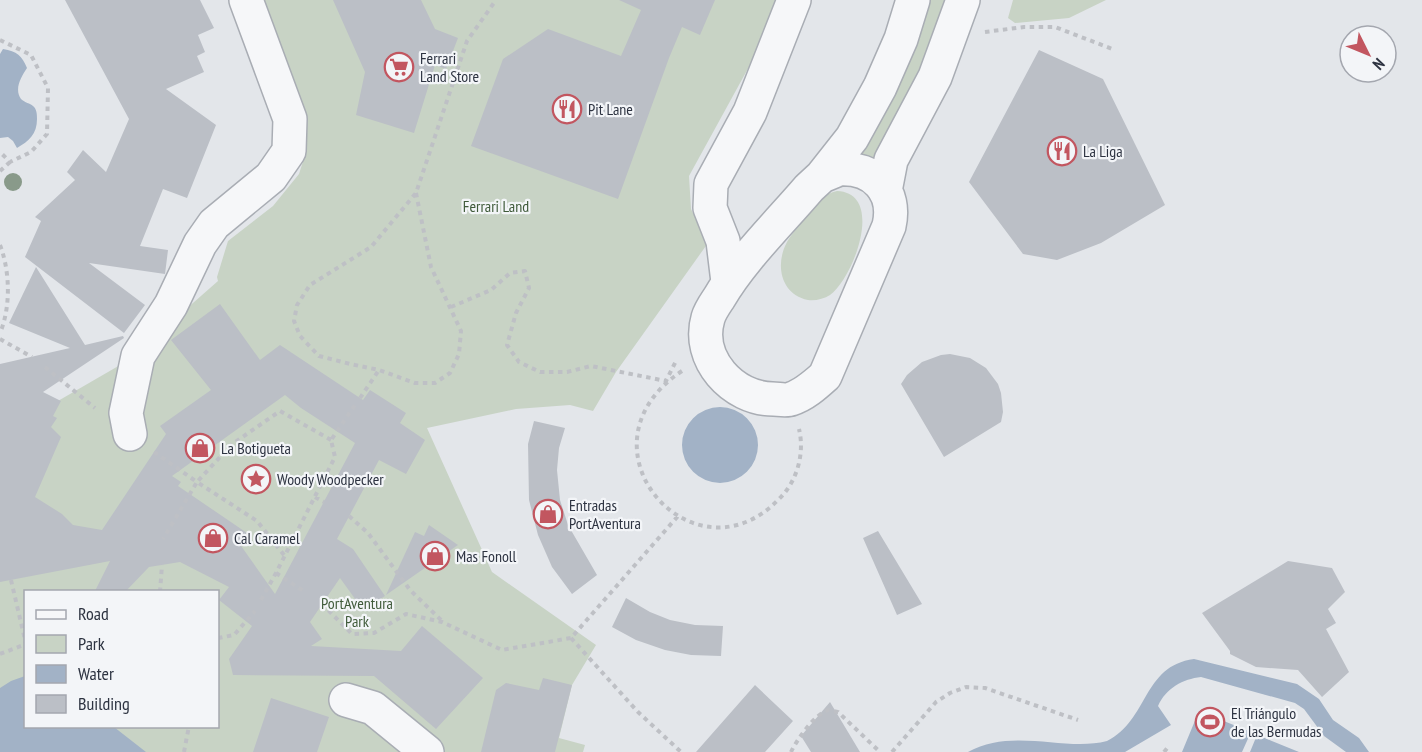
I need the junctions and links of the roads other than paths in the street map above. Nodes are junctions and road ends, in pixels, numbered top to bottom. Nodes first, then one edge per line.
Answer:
1 (246, 0) edge
2 (794, 0) edge
3 (913, 0) edge
4 (963, 0) edge
5 (822, 176) junction
6 (885, 191) junction
7 (728, 282) junction
8 (130, 435) dead end
9 (346, 700) dead end
10 (427, 752) edge

1 - 8 lane
2 - 7 lane
3 - 5 lane
4 - 6 lane
5 - 6 lane
5 - 7 lane
6 - 7 lane
9 - 10 lane

